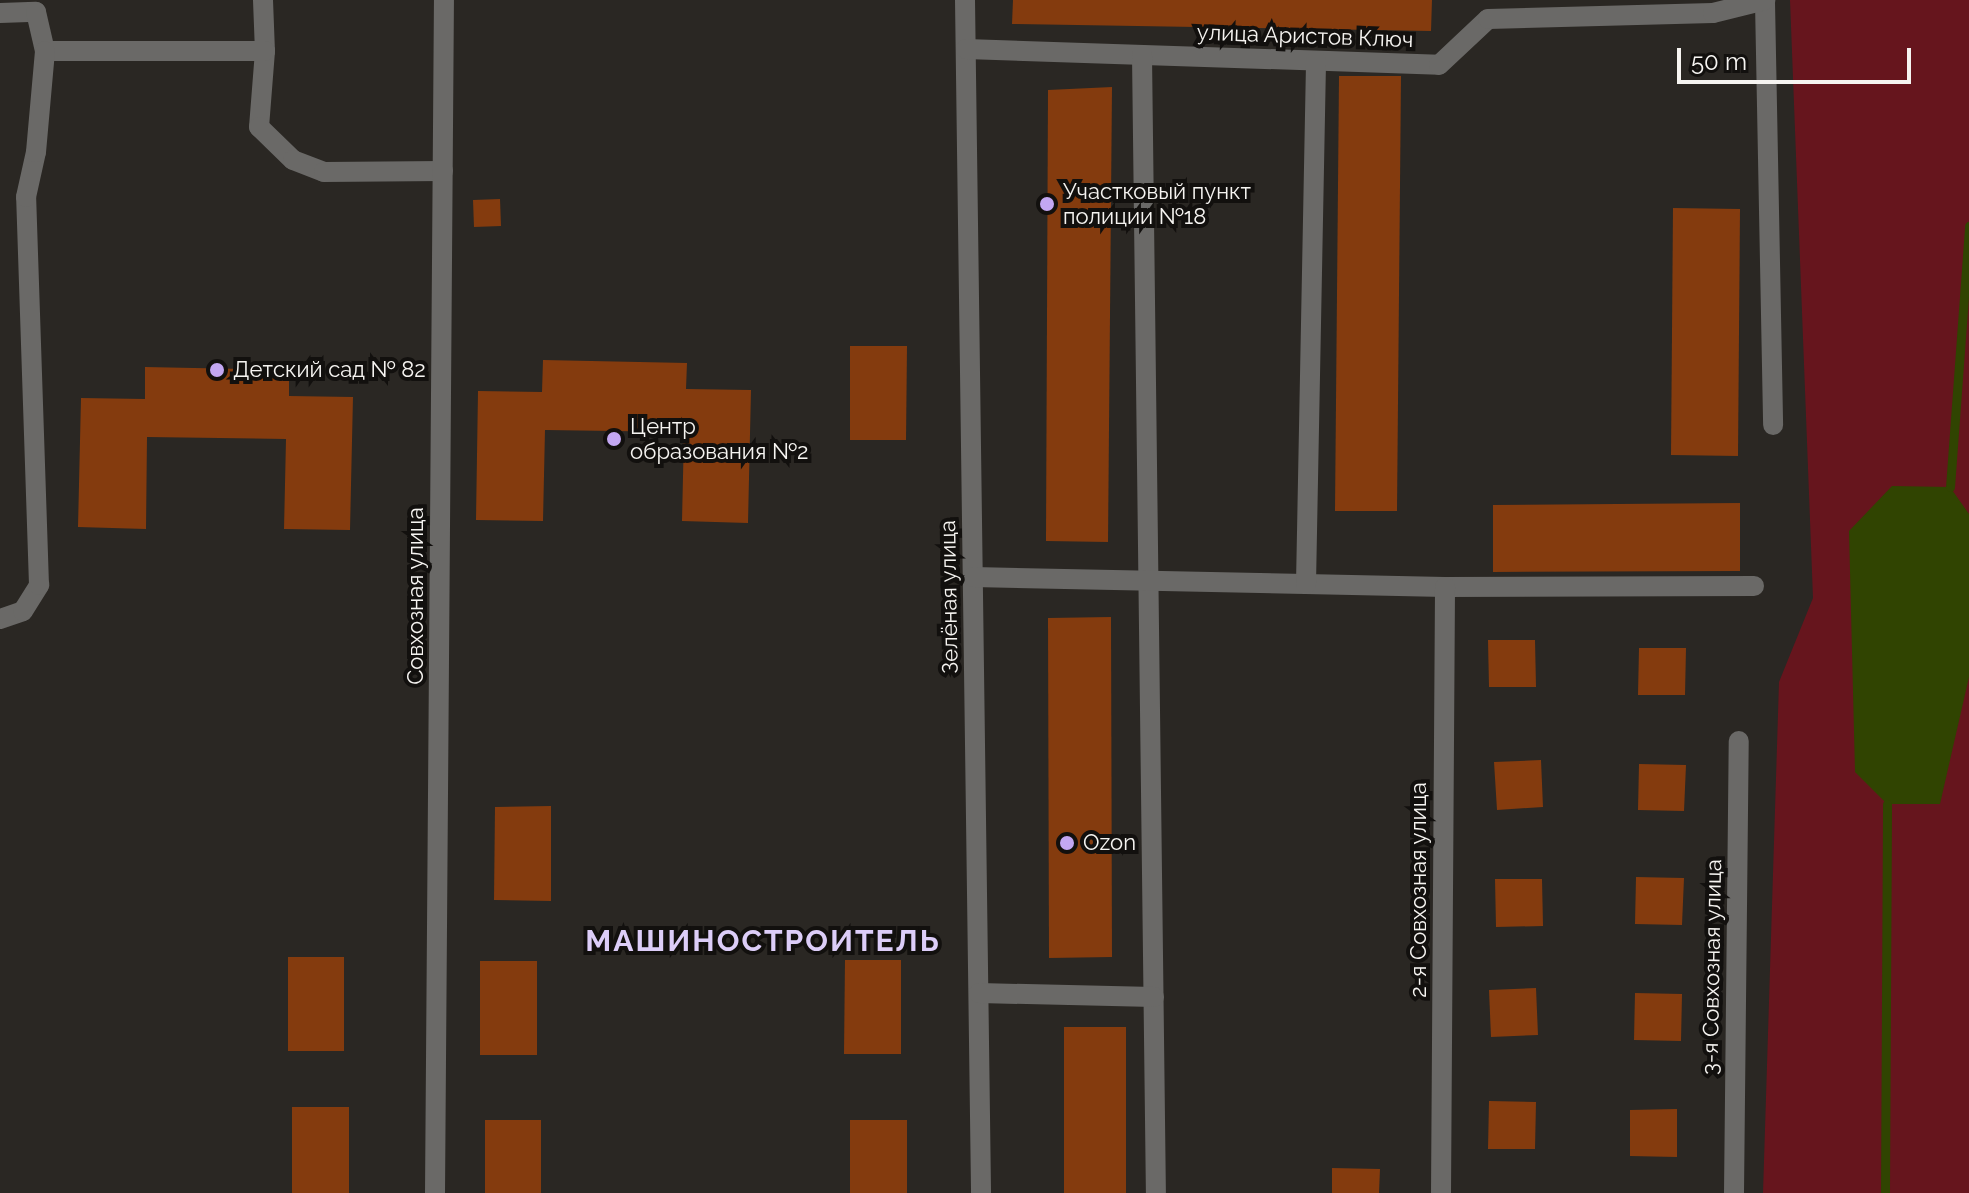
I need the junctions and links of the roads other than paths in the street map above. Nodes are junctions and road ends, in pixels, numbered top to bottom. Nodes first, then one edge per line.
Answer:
1 (263, 0) edge
2 (444, 0) edge
3 (965, 0) edge
4 (1765, 1) edge
5 (1488, 10) edge
6 (0, 13) edge
7 (966, 49) junction
8 (45, 51) junction
9 (265, 51) junction
10 (1142, 55) junction
11 (1316, 61) junction
12 (443, 171) junction
13 (1773, 425) dead end
14 (973, 577) junction
15 (1150, 580) junction
16 (1306, 584) junction
17 (1754, 586) dead end
18 (1445, 587) junction
19 (0, 619) edge
20 (1739, 741) dead end
21 (979, 993) junction
22 (1154, 997) junction
23 (435, 1193) edge
24 (981, 1193) edge
25 (1156, 1193) edge
26 (1441, 1193) edge
27 (1734, 1193) edge

1 - 9 street
2 - 12 street, Совхозная улица
3 - 7 street, Зелёная улица
4 - 5 street, улица Аристов Ключ
4 - 13 street
5 - 11 street, улица Аристов Ключ
6 - 8 street
7 - 10 street, улица Аристов Ключ
7 - 14 street, Зелёная улица
8 - 9 street
8 - 19 street
9 - 12 street
10 - 11 street, улица Аристов Ключ
10 - 15 street
11 - 16 street
12 - 23 street, Совхозная улица
14 - 15 street
14 - 21 street, Зелёная улица
15 - 16 street
15 - 22 street
16 - 18 street
17 - 18 street
18 - 26 street, 2-я Совхозная улица
20 - 27 street, 3-я Совхозная улица
21 - 22 street
21 - 24 street, Зелёная улица
22 - 25 street

